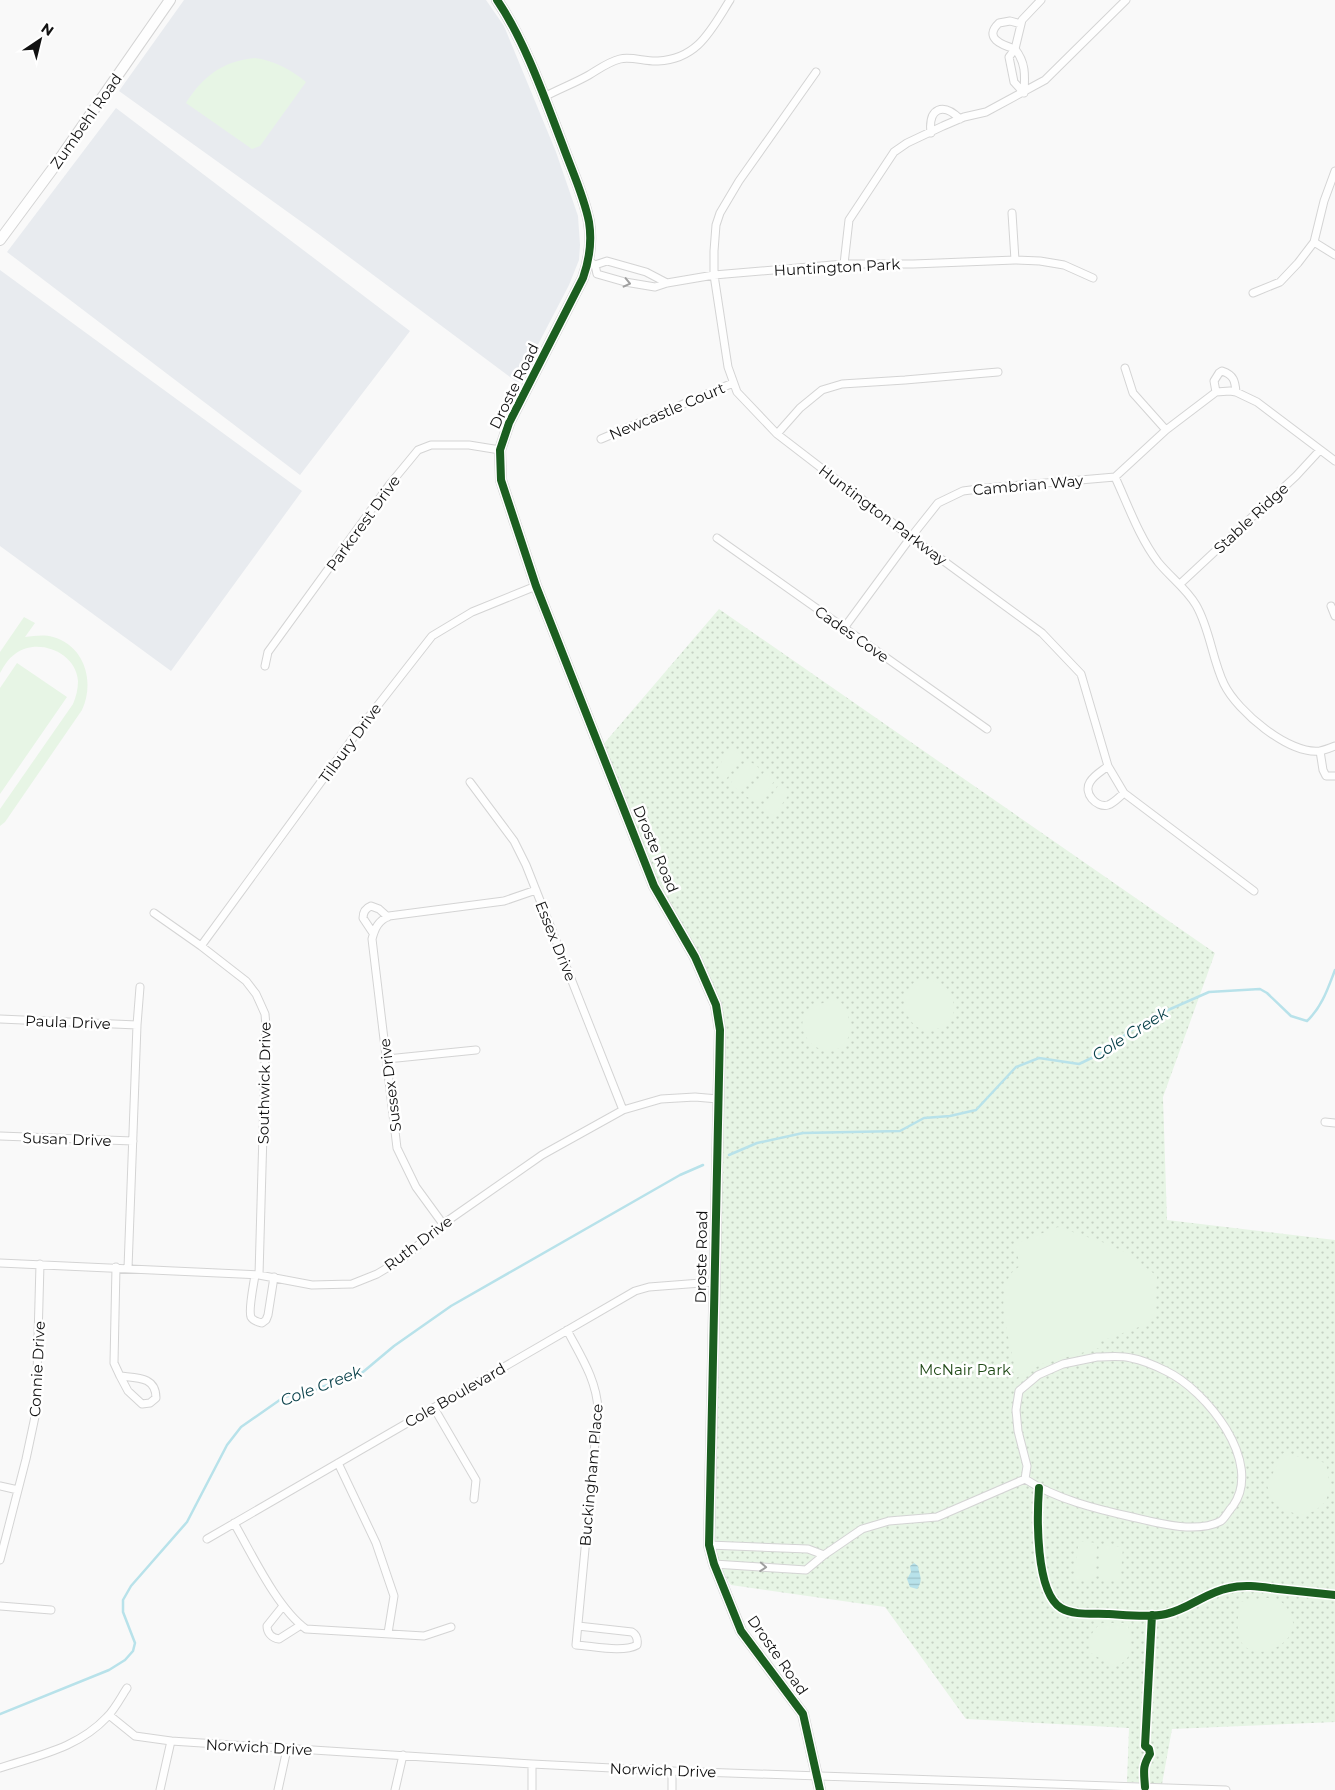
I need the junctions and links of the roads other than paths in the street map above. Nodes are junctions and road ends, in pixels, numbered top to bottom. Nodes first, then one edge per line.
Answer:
1 (170, 0) edge
2 (497, 0) edge
3 (730, 0) edge
4 (1041, 0) edge
5 (1126, 0) edge
6 (1021, 24) junction
7 (1015, 49) junction
8 (816, 72) dead end
9 (1024, 93) junction
10 (544, 97) junction
11 (960, 119) junction
12 (931, 133) junction
13 (1335, 171) edge
14 (1012, 214) dead end
15 (0, 240) edge
16 (1314, 242) junction
17 (1335, 255) edge
18 (1015, 260) junction
19 (592, 263) junction
20 (844, 264) junction
21 (714, 275) junction
22 (1093, 278) dead end
23 (667, 283) junction
24 (1253, 293) dead end
25 (1125, 368) dead end
26 (998, 372) dead end
27 (733, 383) junction
28 (1216, 392) junction
29 (1236, 392) junction
30 (1166, 430) junction
31 (777, 434) junction
32 (601, 439) dead end
33 (500, 450) junction
34 (1320, 450) junction
35 (1335, 461) edge
36 (1115, 477) junction
37 (911, 537) junction
38 (717, 538) dead end
39 (1180, 584) junction
40 (536, 586) junction
41 (1331, 606) dead end
42 (1335, 616) edge
43 (844, 628) junction
44 (265, 666) dead end
45 (987, 729) dead end
46 (1335, 746) edge
47 (1320, 751) junction
48 (1108, 766) junction
49 (1335, 776) edge
50 (470, 782) dead end
51 (1124, 793) junction
52 (536, 890) junction
53 (1254, 891) dead end
54 (154, 913) dead end
55 (388, 917) junction
56 (373, 933) junction
57 (201, 946) junction
58 (140, 986) dead end
59 (0, 1019) edge
60 (137, 1025) junction
61 (476, 1050) dead end
62 (387, 1059) junction
63 (718, 1099) junction
64 (623, 1110) junction
65 (1325, 1122) dead end
66 (1335, 1123) edge
67 (0, 1136) edge
68 (133, 1141) junction
69 (443, 1224) junction
70 (0, 1263) edge
71 (40, 1264) junction
72 (116, 1267) junction
73 (128, 1268) junction
74 (257, 1275) junction
75 (274, 1278) junction
76 (714, 1282) junction
77 (567, 1330) junction
78 (120, 1376) junction
79 (434, 1408) junction
80 (338, 1463) junction
81 (1025, 1479) junction
82 (0, 1486) edge
83 (18, 1490) junction
84 (474, 1499) dead end
85 (234, 1523) junction
86 (207, 1539) dead end
87 (709, 1545) junction
88 (824, 1555) junction
89 (0, 1560) edge
90 (714, 1564) junction
91 (0, 1606) edge
92 (283, 1606) junction
93 (51, 1610) dead end
94 (301, 1625) junction
95 (578, 1626) junction
96 (451, 1627) dead end
97 (388, 1633) junction
98 (127, 1688) dead end
99 (109, 1715) junction
100 (171, 1741) junction
101 (287, 1749) junction
102 (403, 1755) junction
103 (532, 1764) junction
104 (0, 1768) edge
105 (672, 1771) junction
106 (817, 1776) junction
107 (1145, 1789) edge
108 (160, 1790) edge
109 (278, 1790) edge
110 (395, 1790) edge
111 (532, 1790) edge
112 (672, 1790) edge
113 (820, 1790) edge
114 (1226, 1790) edge

1 - 15 street, Zumbehl Road
2 - 10 street, Droste Road
3 - 10 street
4 - 6 street
5 - 9 street
6 - 7 street
6 - 7 street
7 - 9 street
7 - 9 street
8 - 21 street, Huntington Parkway
9 - 11 street
10 - 19 street, Droste Road
11 - 12 street
11 - 12 street
12 - 20 street
13 - 16 street
14 - 18 street
16 - 17 street
16 - 24 street
18 - 20 street, Huntington Park
18 - 22 street, Huntington Park
19 - 23 street
19 -> 23 street, Huntington Park
19 - 33 street, Droste Road
20 - 21 street, Huntington Park
21 - 23 street, Huntington Park
21 - 27 street, Huntington Parkway
25 - 30 street
26 - 31 street
27 - 31 street, Huntington Parkway
27 - 32 street, Newcastle Court
28 - 29 street
28 - 29 street
28 - 30 street
29 - 34 street
30 - 36 street
31 - 37 street, Huntington Parkway
33 - 40 street, Droste Road
33 - 44 street, Parkcrest Drive
34 - 35 street
34 - 39 street, Stable Ridge
36 - 37 street, Cambrian Way
36 - 39 street
37 - 43 street, Cambrian Way
37 - 48 street, Huntington Parkway
38 - 43 street, Cades Cove
39 - 47 street
40 - 57 street, Tilbury Drive
40 - 63 street, Droste Road
41 - 42 street
43 - 45 street, Cades Cove
46 - 47 street
47 - 49 street
48 - 51 street, Huntington Parkway
48 - 51 street
50 - 52 street, Essex Drive
51 - 53 street, Huntington Parkway
52 - 55 street
52 - 64 street, Essex Drive
54 - 57 street, Southwick Drive
55 - 56 street
55 - 56 street, Sussex Drive
56 - 62 street, Sussex Drive
57 - 74 street, Southwick Drive
58 - 60 street
59 - 60 street, Paula Drive
60 - 68 street
61 - 62 street
62 - 69 street, Sussex Drive
63 - 64 street, Ruth Drive
63 - 76 street, Droste Road
64 - 69 street, Ruth Drive
65 - 66 street
67 - 68 street, Susan Drive
68 - 73 street
69 - 75 street, Ruth Drive
70 - 71 street, Ruth Drive
71 - 72 street, Ruth Drive
71 - 83 street, Connie Drive
72 - 73 street, Ruth Drive
72 - 78 street
73 - 74 street, Ruth Drive
74 - 75 street, Ruth Drive
74 - 75 street, Southwick Drive
76 - 77 street, Cole Boulevard
76 - 87 street, Droste Road
77 - 79 street, Cole Boulevard
77 - 95 street, Buckingham Place
78 - 78 street
79 - 80 street, Cole Boulevard
79 - 84 street
80 - 85 street, Cole Boulevard
80 - 97 street
81 - 81 street
81 - 88 street
82 - 83 street
83 - 89 street, Connie Drive
85 - 86 street, Cole Boulevard
85 - 92 street
87 - 88 street
87 - 90 street, Droste Road
90 -> 88 street
90 - 106 street, Droste Road
91 - 93 street
92 - 94 street
92 - 94 street
94 - 97 street
95 - 95 street, Buckingham Place
96 - 97 street
98 - 99 street
99 - 100 street, Norwich Drive
99 - 104 street
100 - 101 street, Norwich Drive
100 - 108 street
101 - 102 street, Norwich Drive
101 - 109 street
102 - 103 street, Norwich Drive
102 - 110 street
103 - 105 street, Norwich Drive
103 - 111 street
105 - 106 street, Norwich Drive
105 - 112 street
106 - 107 street, Norwich Drive
106 - 113 street, Droste Road
107 - 114 street, Norwich Drive

